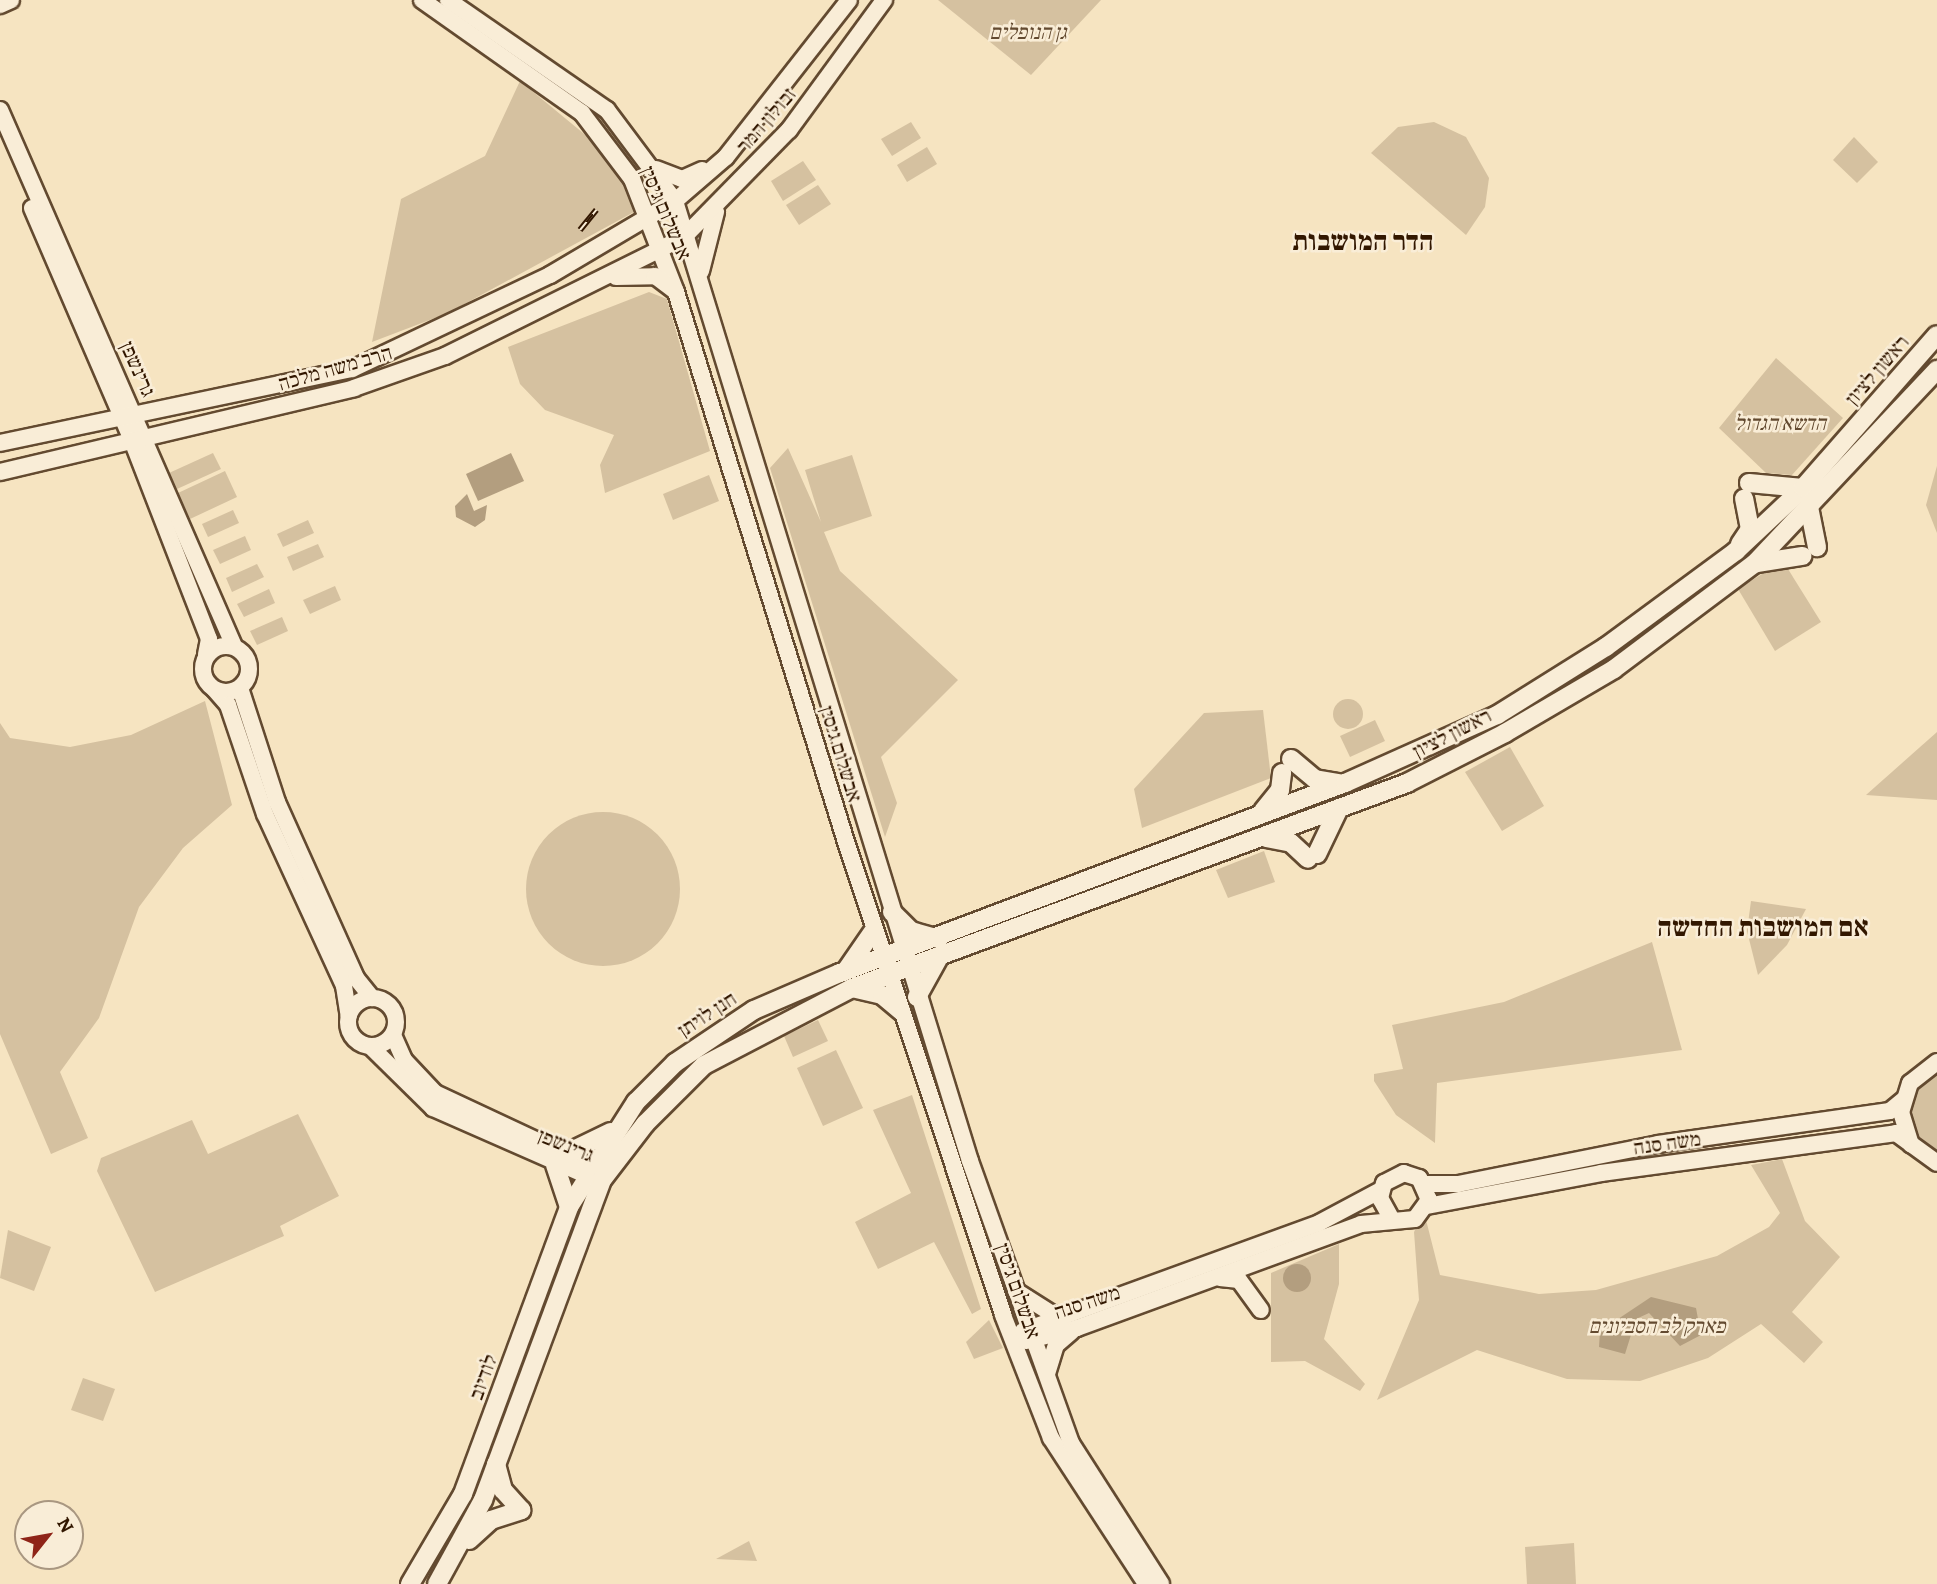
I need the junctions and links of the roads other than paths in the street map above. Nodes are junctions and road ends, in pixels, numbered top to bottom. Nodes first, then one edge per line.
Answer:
1 (11, 0) edge
2 (422, 0) edge
3 (448, 0) edge
4 (849, 0) edge
5 (884, 0) edge
6 (0, 5) edge
7 (0, 110) edge
8 (0, 135) edge
9 (726, 157) junction
10 (652, 166) junction
11 (723, 200) junction
12 (675, 201) junction
13 (649, 218) junction
14 (687, 235) junction
15 (661, 249) junction
16 (607, 278) junction
17 (676, 292) junction
18 (702, 294) junction
19 (1937, 335) edge
20 (1936, 371) edge
21 (122, 400) junction
22 (161, 414) junction
23 (131, 420) junction
24 (100, 424) junction
25 (171, 433) junction
26 (140, 441) junction
27 (0, 443) edge
28 (107, 449) junction
29 (150, 465) junction
30 (0, 472) edge
31 (1803, 488) junction
32 (1809, 507) junction
33 (1735, 551) junction
34 (1754, 564) junction
35 (234, 646) junction
36 (206, 655) junction
37 (240, 688) junction
38 (215, 690) junction
39 (1345, 783) junction
40 (1339, 808) junction
41 (1256, 817) junction
42 (1262, 837) junction
43 (892, 912) junction
44 (874, 930) junction
45 (939, 939) junction
46 (938, 959) junction
47 (906, 960) junction
48 (887, 967) junction
49 (840, 973) junction
50 (852, 988) junction
51 (917, 998) junction
52 (372, 999) junction
53 (901, 1011) junction
54 (349, 1016) junction
55 (393, 1035) junction
56 (371, 1047) junction
57 (1937, 1062) edge
58 (1903, 1100) junction
59 (620, 1126) junction
60 (1911, 1144) junction
61 (560, 1160) junction
62 (1937, 1163) edge
63 (592, 1175) junction
64 (1425, 1184) junction
65 (1381, 1190) junction
66 (1427, 1206) junction
67 (569, 1207) junction
68 (1391, 1218) junction
69 (1211, 1279) junction
70 (1016, 1291) junction
71 (1261, 1310) dead end
72 (1057, 1317) junction
73 (1077, 1328) junction
74 (1031, 1333) junction
75 (1013, 1340) junction
76 (1046, 1376) junction
77 (496, 1460) junction
78 (459, 1550) junction
79 (438, 1583) edge
80 (410, 1584) edge
81 (1146, 1584) edge
82 (1161, 1584) edge

1 - 6 street
2 - 13 street, אבשלום גיסין
3 - 10 street, אבשלום גיסין
4 - 9 street, זבולון המר
5 - 11 street, זבולון המר
7 - 21 street, גרינשפן
8 - 21 street, גרינשפן
9 - 10 street
9 - 12 street, זבולון המר
10 - 12 street, אבשלום גיסין
11 - 14 street, זבולון המר
11 - 18 street
12 - 13 street, זבולון המר
12 - 14 street, אבשלום גיסין
13 - 15 street, אבשלום גיסין
13 - 22 street, הרב משה מלכה
14 - 15 street, זבולון המר
14 - 18 street, אבשלום גיסין
15 - 16 street, הרב משה מלכה
15 - 17 street, אבשלום גיסין
16 - 17 street
16 - 25 street, הרב משה מלכה
17 - 44 street, אבשלום גיסין
18 - 43 street, אבשלום גיסין
19 - 31 main road, ראשון לציון
20 - 32 main road, ראשון לציון
21 - 22 street
21 - 23 street, גרינשפן
21 - 24 street
22 - 23 street, הרב משה מלכה
23 - 24 street, הרב משה מלכה
23 - 26 street, גרינשפן
24 - 27 street, הרב משה מלכה
25 - 26 street, הרב משה מלכה
25 - 29 street
26 - 28 street, הרב משה מלכה
26 - 29 street, גרינשפן
28 - 29 street
28 - 30 street, הרב משה מלכה
29 - 35 street, גרינשפן
29 - 36 street, גרינשפן
31 - 33 main road, ראשון לציון
31 - 33 main road
32 - 34 main road, ראשון לציון
32 - 34 main road
33 - 39 main road, ראשון לציון
34 - 40 main road, ראשון לציון
35 - 36 street
35 - 37 street
36 - 38 street
37 - 38 street
37 - 52 street
38 - 54 street
39 - 41 main road, ראשון לציון
39 - 41 main road
40 - 42 main road, ראשון לציון
40 - 42 main road
41 - 45 main road, ראשון לציון
42 - 46 main road, ראשון לציון
43 - 45 main road
43 - 47 street, אבשלום גיסין
44 - 48 street, אבשלום גיסין
44 - 49 main road
45 - 47 main road, ראשון לציון
46 - 47 main road, ראשון לציון
46 - 51 main road
47 - 48 main road, חנן לויתן
47 - 51 street, אבשלום גיסין
48 - 49 main road, חנן לויתן
48 - 50 main road, חנן לויתן
48 - 53 street, אבשלום גיסין
49 - 59 main road, חנן לויתן
50 - 53 main road
50 - 63 main road, חנן לויתן
51 - 70 street, אבשלום גיסין
52 - 54 street
52 - 55 street
53 - 75 street, אבשלום גיסין
54 - 56 street
55 - 56 street
55 - 61 street, גרינשפן
56 - 61 street, גרינשפן
57 - 58 street
58 - 60 street
58 - 64 street, משה סנה
59 - 61 main road
59 - 63 main road, חנן לויתן
60 - 62 street
60 - 66 street, משה סנה
61 - 63 street, גרינשפן
61 - 67 main road
63 - 67 main road, לודיוב
63 - 77 main road, לודיוב
64 - 65 street
64 - 66 street
65 - 68 street
65 - 72 street, משה סנה
66 - 68 street
67 - 80 main road, לודיוב
68 - 69 street, משה סנה
69 - 71 street
69 - 73 street, משה סנה
70 - 72 street
70 - 74 street, אבשלום גיסין
72 - 74 street, משה סנה
73 - 74 street, משה סנה
73 - 76 street
74 - 75 street, משה סנה
74 - 76 street, אבשלום גיסין
75 - 81 street, אבשלום גיסין
76 - 82 street, אבשלום גיסין
77 - 78 main road, לודיוב
77 - 78 main road
78 - 79 main road, לודיוב

